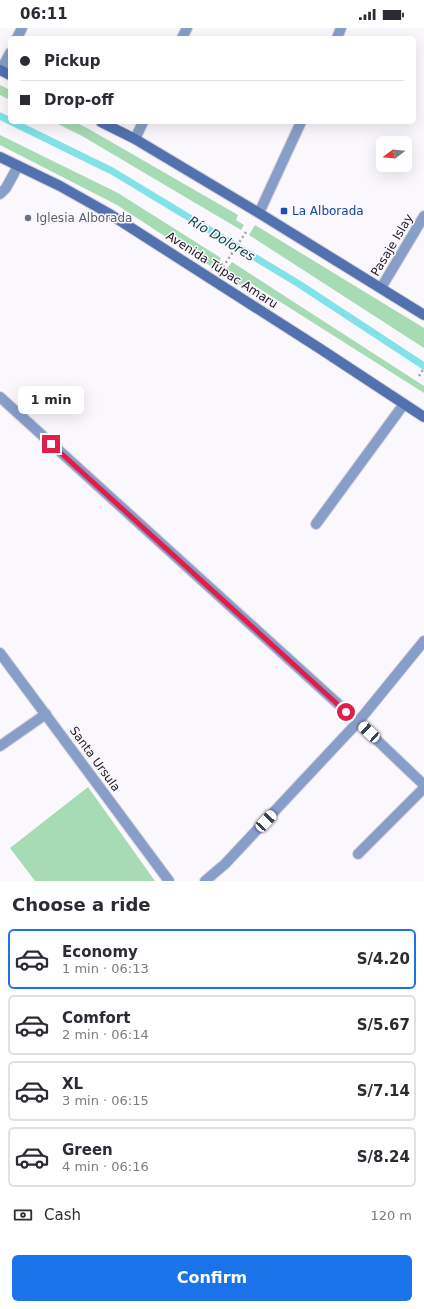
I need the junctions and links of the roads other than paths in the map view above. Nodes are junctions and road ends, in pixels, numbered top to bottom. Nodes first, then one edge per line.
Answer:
1 (8, 59) edge
2 (4, 71) edge
3 (105, 124) edge
4 (142, 124) edge
5 (300, 124) edge
6 (135, 139) junction
7 (0, 157) edge
8 (18, 166) junction
9 (0, 194) edge
10 (259, 213) junction
11 (424, 216) edge
12 (382, 288) junction
13 (424, 315) edge
14 (0, 397) edge
15 (404, 404) junction
16 (424, 417) edge
17 (316, 524) dead end
18 (424, 641) edge
19 (0, 653) edge
20 (46, 714) junction
21 (358, 722) junction
22 (0, 746) edge
23 (424, 785) edge
24 (424, 788) edge
25 (358, 854) dead end
26 (170, 881) edge
27 (205, 881) edge

1 - 2 street
3 - 6 street
4 - 6 street
5 - 10 street
6 - 10 street
7 - 8 street, Avenida Túpac Amaru
8 - 9 street
8 - 15 street, Avenida Túpac Amaru
10 - 12 street
11 - 12 street, Pasaje Islay
12 - 13 street
14 - 21 street
15 - 16 street, Avenida Túpac Amaru
15 - 17 street
18 - 21 street
19 - 20 street, Santa Ursula
20 - 22 street
20 - 26 street, Santa Ursula
21 - 23 street
21 - 27 street
24 - 25 street

